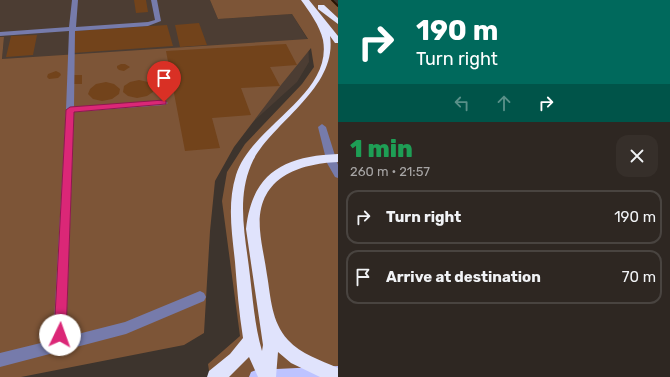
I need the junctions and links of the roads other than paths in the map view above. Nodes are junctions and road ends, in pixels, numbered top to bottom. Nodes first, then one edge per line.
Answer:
1 (75, 0) edge
2 (154, 0) edge
3 (313, 4) edge
4 (338, 22) edge
5 (338, 27) edge
6 (72, 29) junction
7 (0, 34) edge
8 (338, 41) edge
9 (164, 102) dead end
10 (70, 110) junction
11 (322, 127) dead end
12 (334, 158) edge
13 (338, 175) edge
14 (200, 297) dead end
15 (267, 322) junction
16 (252, 338) junction
17 (59, 346) junction
18 (0, 360) edge
19 (335, 374) edge
20 (215, 377) edge
21 (262, 377) edge

1 - 6 lane
2 - 6 lane
3 - 4 highway
3 - 5 highway
3 - 8 highway
3 - 16 highway
6 - 7 lane
6 - 10 lane
9 - 10 lane
10 - 17 lane
11 - 12 lane
12 - 13 lane
12 - 15 highway
14 - 17 lane
15 - 19 highway
15 - 21 highway
16 - 20 highway
16 - 21 highway
17 - 18 lane
19 - 21 main road

